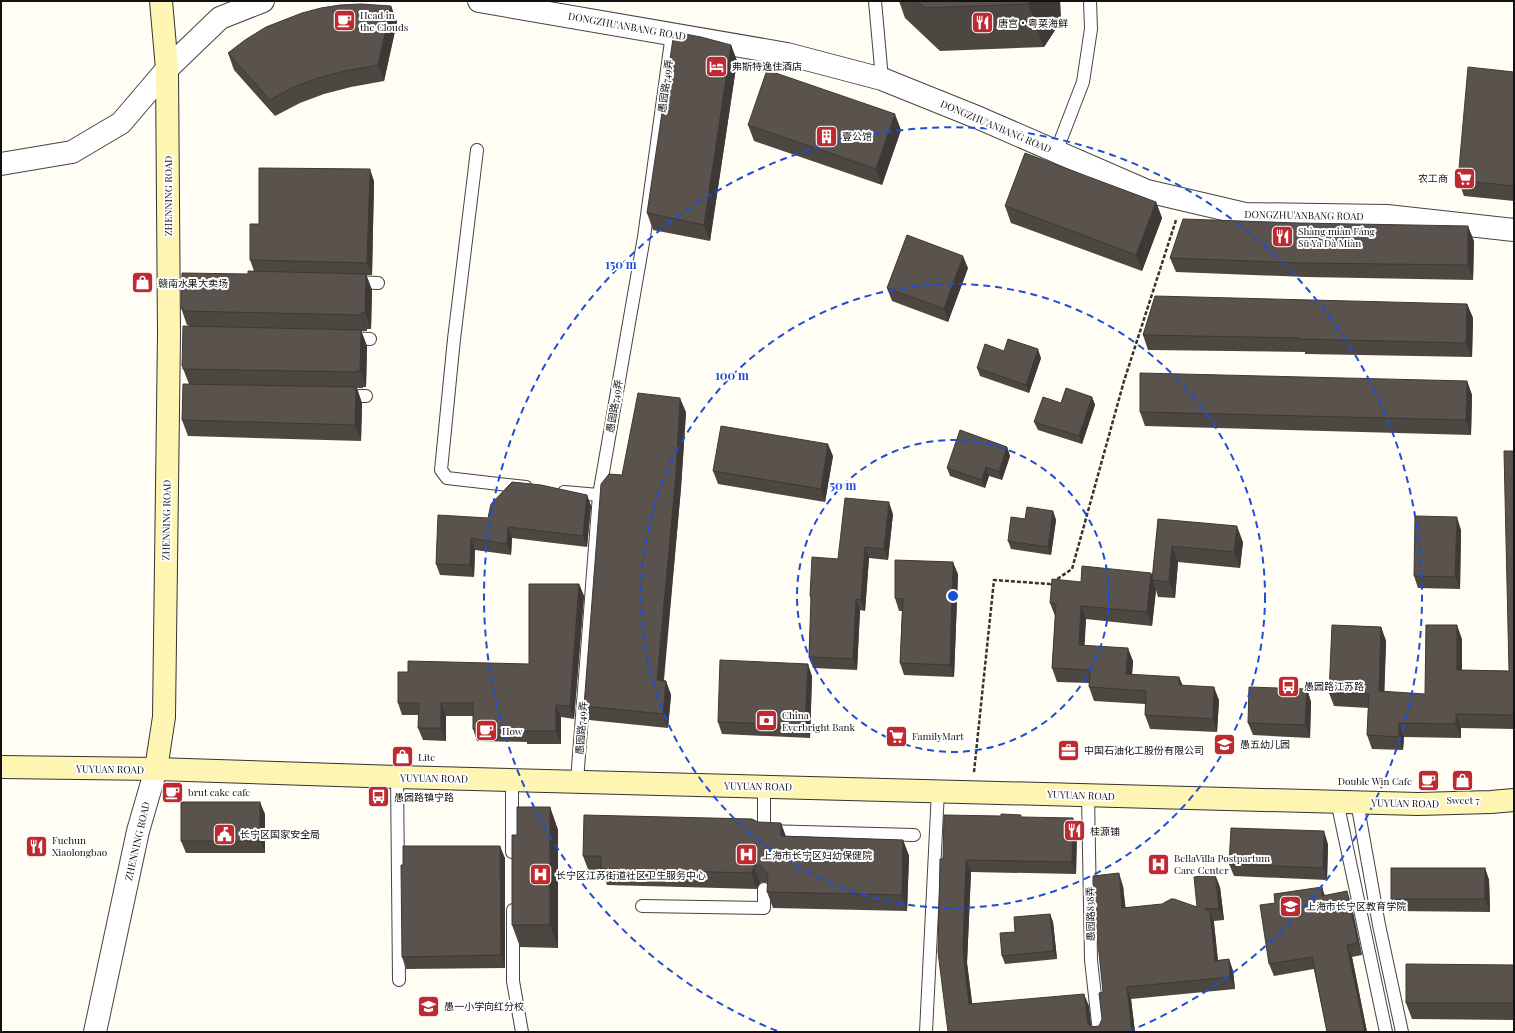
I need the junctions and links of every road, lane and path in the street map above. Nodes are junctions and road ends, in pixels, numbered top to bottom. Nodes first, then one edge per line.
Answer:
1 (161, 1) edge
2 (263, 1) edge
3 (479, 1) edge
4 (875, 1) edge
5 (1090, 1) edge
6 (672, 34) junction
7 (167, 69) junction
8 (882, 79) junction
9 (478, 150) dead end
10 (1056, 152) junction
11 (1, 164) edge
12 (1183, 200) junction
13 (1514, 230) edge
14 (339, 282) edge
15 (378, 283) dead end
16 (340, 338) edge
17 (370, 339) dead end
18 (334, 396) edge
19 (366, 396) dead end
20 (538, 488) edge
21 (553, 490) edge
22 (599, 496) junction
23 (1, 767) edge
24 (156, 769) junction
25 (397, 777) junction
26 (512, 780) junction
27 (577, 782) junction
28 (764, 786) junction
29 (938, 791) junction
30 (972, 792) junction
31 (1088, 796) junction
32 (1514, 800) edge
33 (1347, 802) junction
34 (914, 835) dead end
35 (512, 863) edge
36 (764, 889) edge
37 (513, 902) edge
38 (642, 906) dead end
39 (399, 980) dead end
40 (96, 1032) edge
41 (522, 1032) edge
42 (926, 1032) edge
43 (1099, 1032) edge
44 (1386, 1032) edge
45 (1402, 1032) edge

1 - 7 main road, ZHENNING ROAD
2 - 7 street
3 - 6 street, DONGZHU'ANBANG ROAD
4 - 8 lane
5 - 10 lane
6 - 8 street, DONGZHU'ANBANG ROAD
6 - 22 lane, 愚园路749弄
7 - 11 street
7 - 24 main road, ZHENNING ROAD
8 - 10 street, DONGZHU'ANBANG ROAD
9 - 20 lane
10 - 12 street, DONGZHU'ANBANG ROAD
12 - 13 street, DONGZHU'ANBANG ROAD
12 - 30 path
14 - 15 lane
16 - 17 lane
18 - 19 lane
21 - 22 lane
22 - 27 lane, 愚园路749弄
23 - 24 main road, YUYUAN ROAD
24 - 25 main road, YUYUAN ROAD
24 - 40 street, ZHENNING ROAD
25 - 26 main road, YUYUAN ROAD
25 - 39 lane
26 - 27 main road, YUYUAN ROAD
26 - 35 lane
27 - 28 main road, YUYUAN ROAD
28 - 29 main road, YUYUAN ROAD
28 - 34 lane
29 - 30 main road, YUYUAN ROAD
29 - 42 lane
30 - 31 main road, YUYUAN ROAD
31 - 33 main road, YUYUAN ROAD
31 - 43 lane, 愚园路838弄
32 - 33 main road, YUYUAN ROAD
33 - 44 lane
33 - 45 lane
36 - 38 lane
37 - 41 lane

